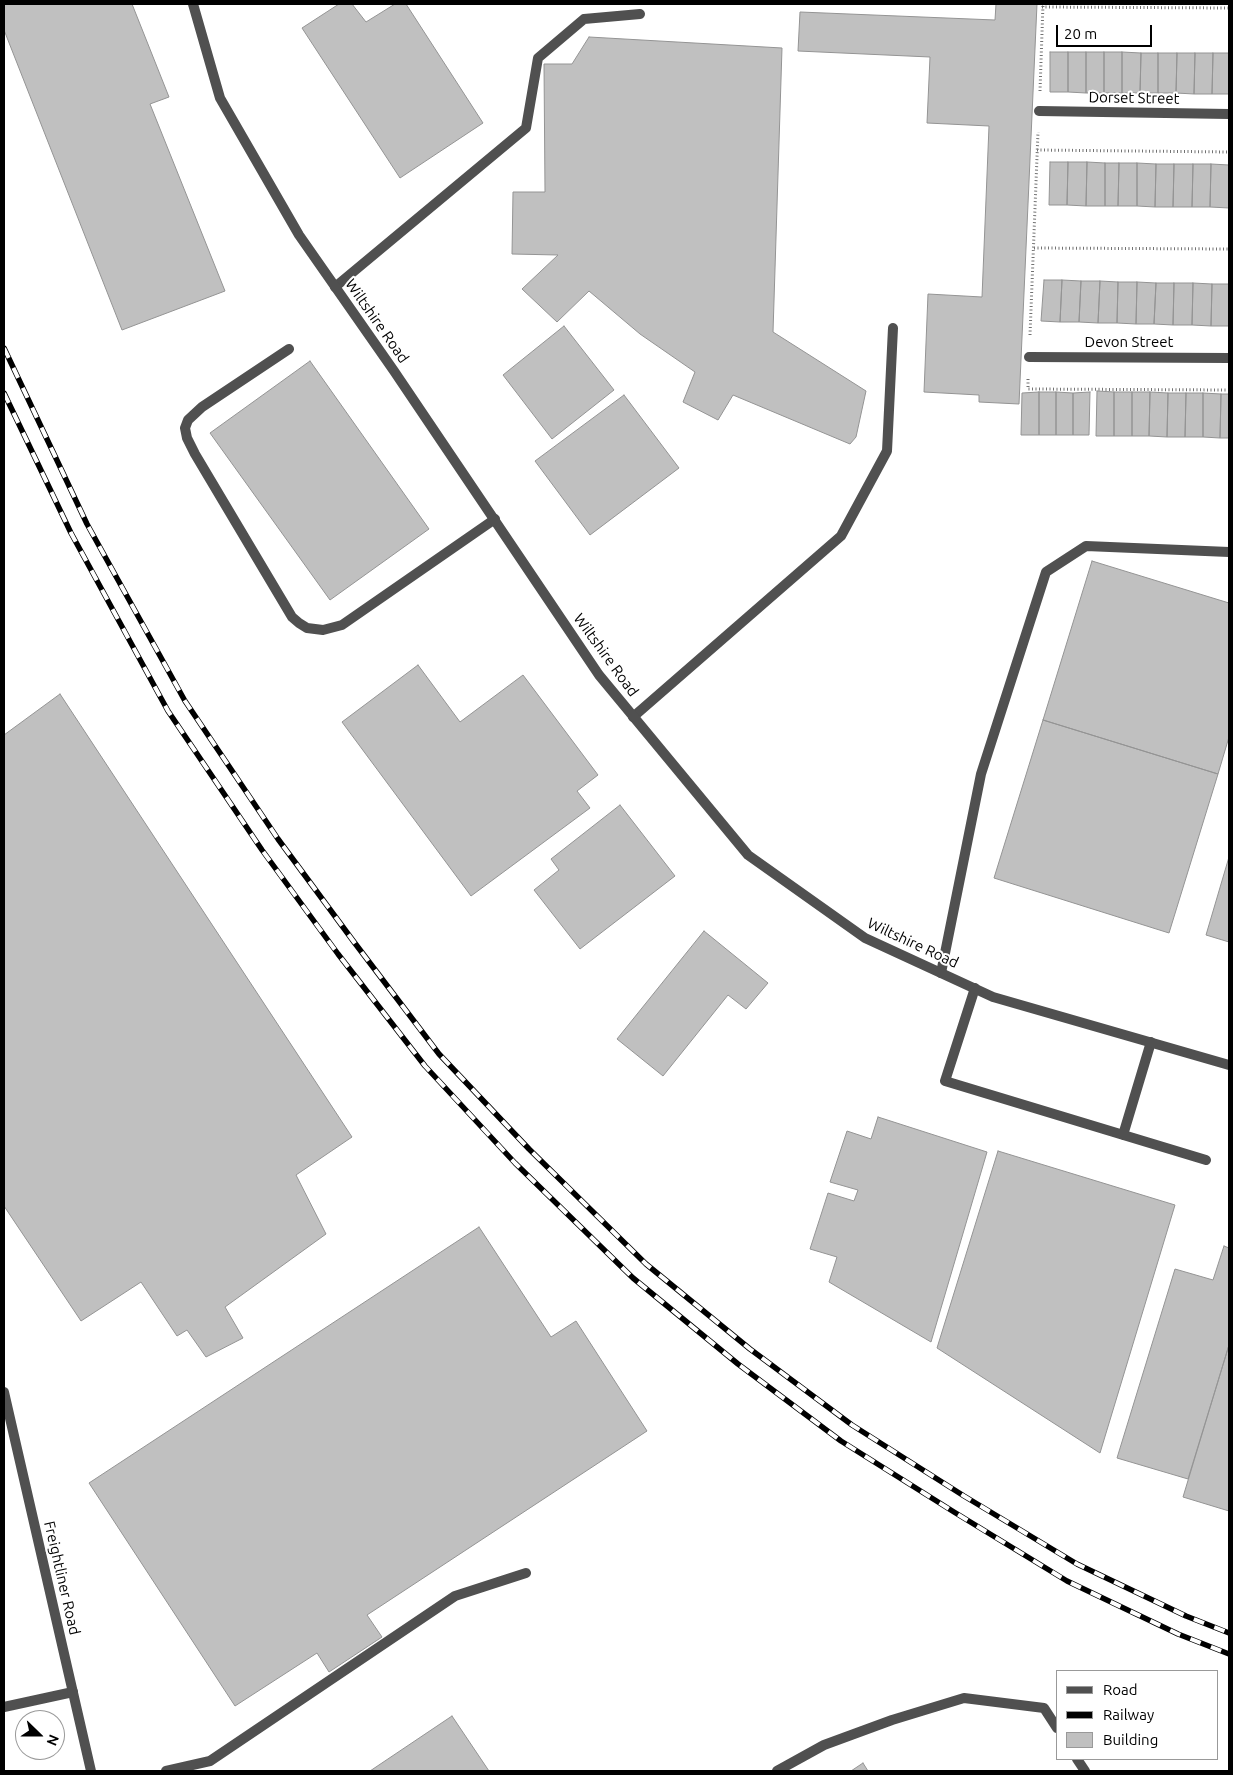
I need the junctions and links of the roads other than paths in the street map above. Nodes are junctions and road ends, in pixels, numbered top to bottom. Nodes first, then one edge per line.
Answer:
1 (194, 4) edge
2 (640, 14) dead end
3 (1039, 111) road end
4 (1229, 114) edge
5 (335, 288) junction
6 (893, 328) dead end
7 (289, 349) dead end
8 (1029, 357) road end
9 (1229, 358) edge
10 (495, 519) junction
11 (1229, 552) edge
12 (633, 717) junction
13 (941, 972) junction
14 (974, 988) junction
15 (1151, 1042) junction
16 (1229, 1065) edge
17 (1123, 1135) junction
18 (1206, 1160) dead end
19 (4, 1392) edge
20 (526, 1573) dead end
21 (73, 1692) junction
22 (4, 1707) edge
23 (1056, 1726) edge
24 (1078, 1760) edge
25 (91, 1771) edge
26 (166, 1771) edge
27 (777, 1771) edge
28 (1085, 1771) edge

1 - 5 street, Wiltshire Road
2 - 5 street
3 - 4 street, Dorset Street
5 - 10 street, Wiltshire Road
6 - 12 street
7 - 10 street
8 - 9 street, Devon Street
10 - 12 street, Wiltshire Road
11 - 13 street
12 - 13 street, Wiltshire Road
13 - 14 street, Wiltshire Road
14 - 15 street, Wiltshire Road
14 - 17 street
15 - 16 street, Wiltshire Road
15 - 17 street
17 - 18 street
19 - 21 street, Freightliner Road
20 - 26 street
21 - 22 street
21 - 25 street, Freightliner Road
23 - 27 street
24 - 28 street

